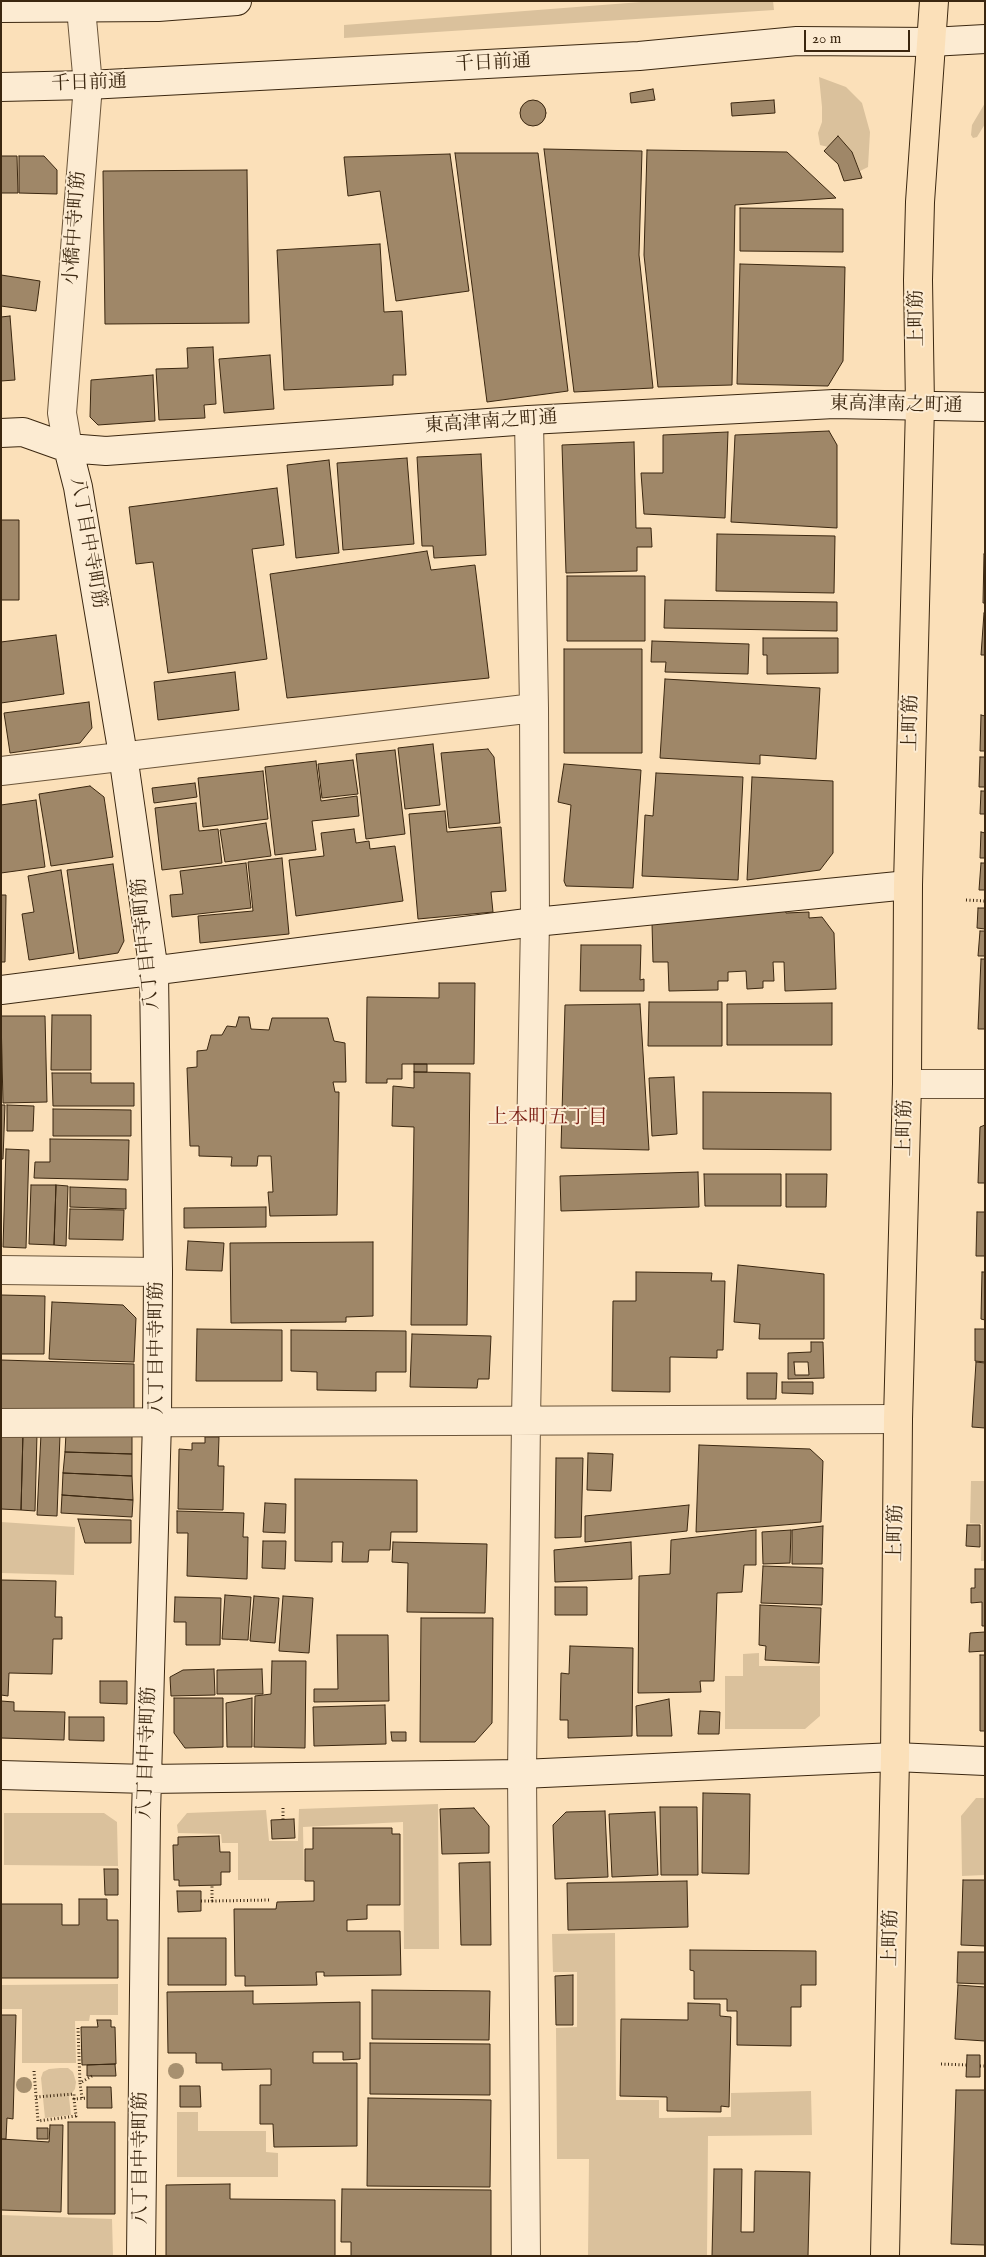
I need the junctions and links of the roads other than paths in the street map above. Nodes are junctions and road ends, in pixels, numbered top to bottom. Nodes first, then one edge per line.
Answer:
1 (237, 1) edge
2 (934, 1) edge
3 (1, 8) edge
4 (81, 8) junction
5 (985, 39) edge
6 (931, 42) junction
7 (88, 85) junction
8 (1, 87) edge
9 (920, 406) junction
10 (985, 407) edge
11 (528, 420) junction
12 (1, 432) edge
13 (68, 448) junction
14 (534, 708) junction
15 (123, 755) junction
16 (1, 771) edge
17 (908, 885) junction
18 (535, 922) junction
19 (154, 972) junction
20 (1, 990) edge
21 (907, 1084) junction
22 (985, 1084) edge
23 (1, 1270) edge
24 (158, 1272) junction
25 (526, 1419) junction
26 (898, 1419) junction
27 (157, 1421) junction
28 (1, 1422) edge
29 (895, 1757) junction
30 (985, 1761) edge
31 (522, 1774) junction
32 (1, 1776) edge
33 (146, 1779) junction
34 (141, 2256) edge
35 (526, 2256) edge
36 (885, 2256) edge

1 - 4 street
2 - 6 main road, 上町筋
3 - 4 street
4 - 7 street, 小橋中寺町筋
5 - 6 street, 千日前通
6 - 7 street, 千日前通
6 - 9 main road, 上町筋
7 - 8 street, 千日前通
7 - 13 street, 小橋中寺町筋
9 - 10 street, 東高津南之町通
9 - 11 street, 東高津南之町通
9 - 17 main road, 上町筋
11 - 13 street, 東高津南之町通
11 - 14 street
12 - 13 street, 東高津南之町通
13 - 15 street, 八丁目中寺町筋
14 - 15 street
14 - 18 street
15 - 16 street
15 - 19 street, 八丁目中寺町筋
17 - 18 street
17 - 21 main road, 上町筋
18 - 19 street
18 - 25 street
19 - 20 street
19 - 24 street, 八丁目中寺町筋
21 - 22 street
21 - 26 main road, 上町筋
23 - 24 street
24 - 27 street, 八丁目中寺町筋
25 - 26 street
25 - 27 street
25 - 31 street
26 - 29 main road, 上町筋
27 - 28 street
27 - 33 street, 八丁目中寺町筋
29 - 30 street
29 - 31 street
29 - 36 main road, 上町筋
31 - 33 street
31 - 35 street
32 - 33 street
33 - 34 street, 八丁目中寺町筋

